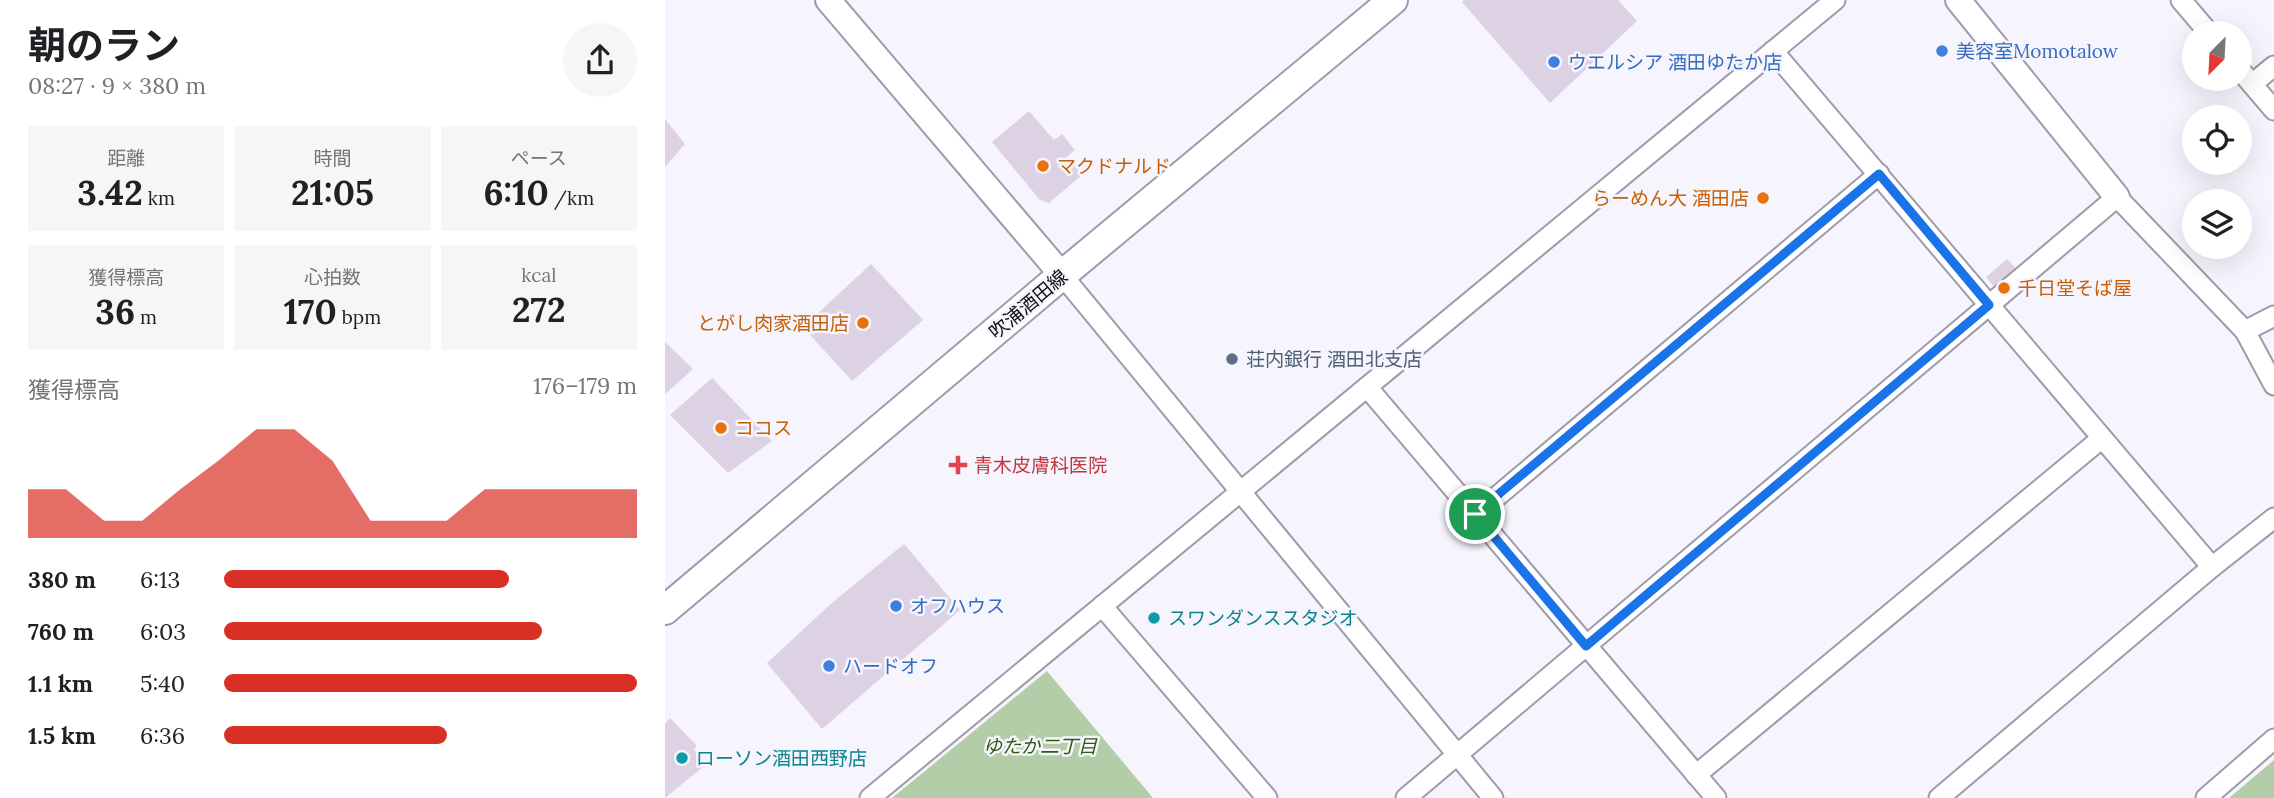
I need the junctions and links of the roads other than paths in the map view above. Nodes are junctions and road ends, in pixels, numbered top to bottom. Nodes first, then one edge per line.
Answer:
1 (828, 0) edge
2 (1393, 0) edge
3 (1835, 0) edge
4 (1958, 0) edge
5 (2181, 0) edge
6 (2199, 21) edge
7 (1773, 51) junction
8 (2274, 66) edge
9 (2252, 75) edge
10 (2252, 84) edge
11 (2274, 110) edge
12 (1879, 174) junction
13 (2117, 197) junction
14 (1062, 275) junction
15 (1989, 305) junction
16 (2274, 316) edge
17 (2245, 331) junction
18 (2274, 385) edge
19 (1367, 387) junction
20 (2102, 438) junction
21 (1240, 492) junction
22 (1475, 514) junction
23 (2274, 518) edge
24 (2211, 567) junction
25 (1102, 606) junction
26 (665, 610) edge
27 (1586, 646) junction
28 (2274, 739) edge
29 (1457, 755) junction
30 (1696, 775) junction
31 (870, 798) edge
32 (1266, 798) edge
33 (1406, 798) edge
34 (1493, 798) edge
35 (1716, 798) edge
36 (1939, 798) edge
37 (2206, 798) edge

1 - 14 street
2 - 14 main road, 吹浦酒田線
3 - 7 street
4 - 13 street
5 - 6 street
7 - 12 street
7 - 19 street
8 - 9 street
10 - 11 street
12 - 15 street
12 - 22 street
13 - 15 street
13 - 17 street
14 - 21 street
14 - 26 main road, 吹浦酒田線
15 - 20 street
15 - 27 street
16 - 17 street
17 - 18 street
19 - 21 street
19 - 22 street
20 - 24 street
20 - 30 street
21 - 25 street
21 - 29 street
22 - 27 street
23 - 24 street
24 - 36 street
25 - 31 street
25 - 32 street
27 - 29 street
27 - 30 street
28 - 37 street
29 - 33 street
29 - 34 street
30 - 35 street

